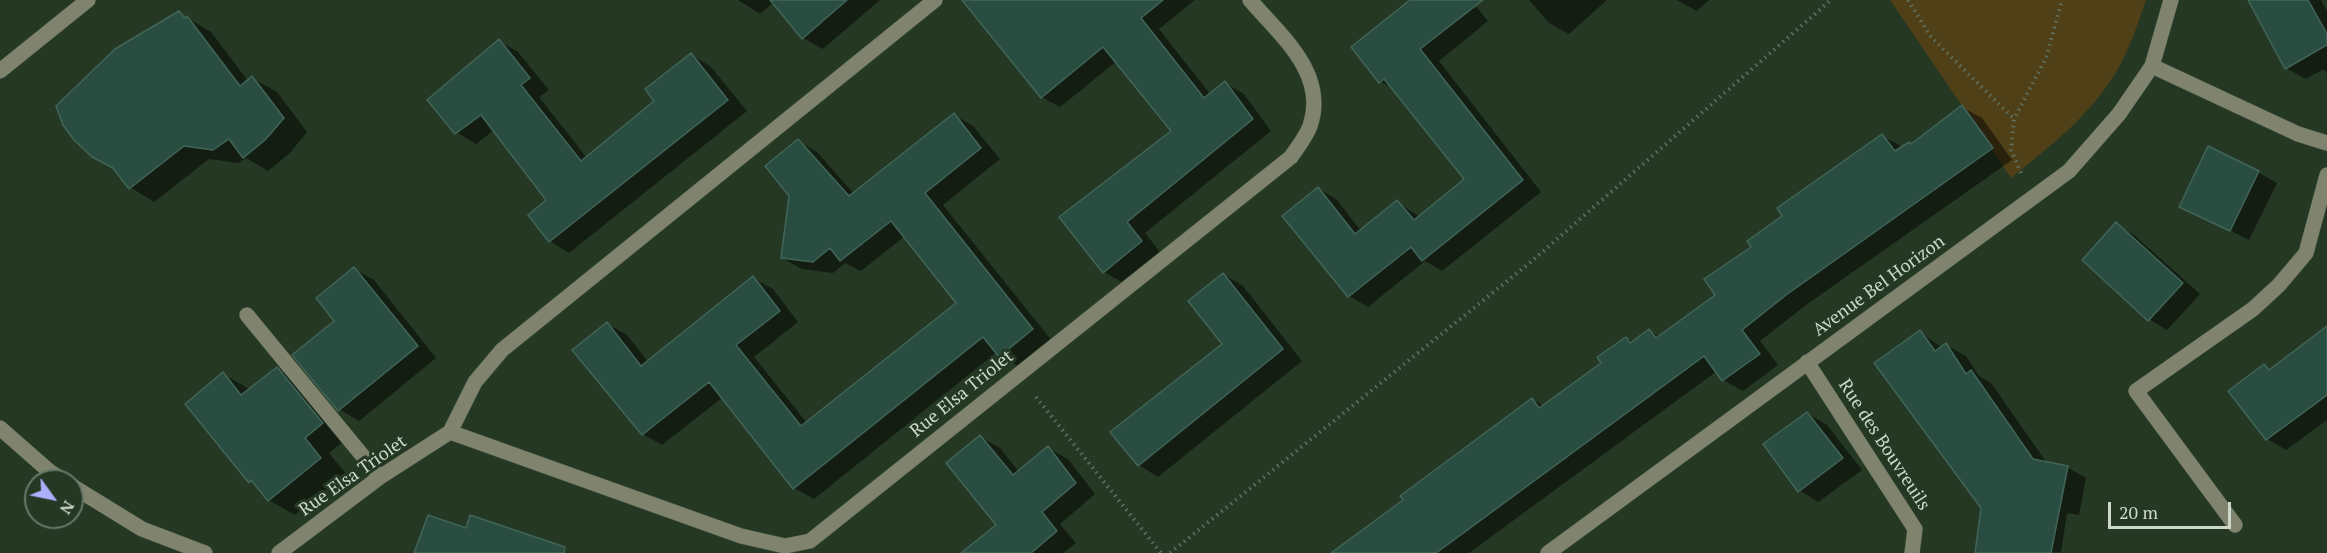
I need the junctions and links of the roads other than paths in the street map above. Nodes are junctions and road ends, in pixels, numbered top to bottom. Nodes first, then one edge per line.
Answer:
1 (88, 0) edge
2 (935, 0) edge
3 (1250, 0) edge
4 (2171, 0) edge
5 (2152, 66) junction
6 (0, 71) edge
7 (2327, 143) edge
8 (2327, 175) edge
9 (247, 315) dead end
10 (1807, 362) junction
11 (0, 428) edge
12 (450, 432) junction
13 (47, 469) edge
14 (380, 477) junction
15 (84, 493) edge
16 (2235, 525) dead end
17 (205, 553) edge
18 (279, 553) edge
19 (1549, 553) edge
20 (1912, 553) edge

1 - 6 street
2 - 12 street
3 - 12 street, Rue Elsa Triolet
4 - 5 street, Avenue Bel Horizon
5 - 7 street
5 - 10 street, Avenue Bel Horizon
8 - 16 street
9 - 14 street
10 - 19 street, Avenue Bel Horizon
10 - 20 street, Rue des Bouvreuils
11 - 13 street
12 - 14 street, Rue Elsa Triolet
14 - 18 street, Rue Elsa Triolet
15 - 17 street

